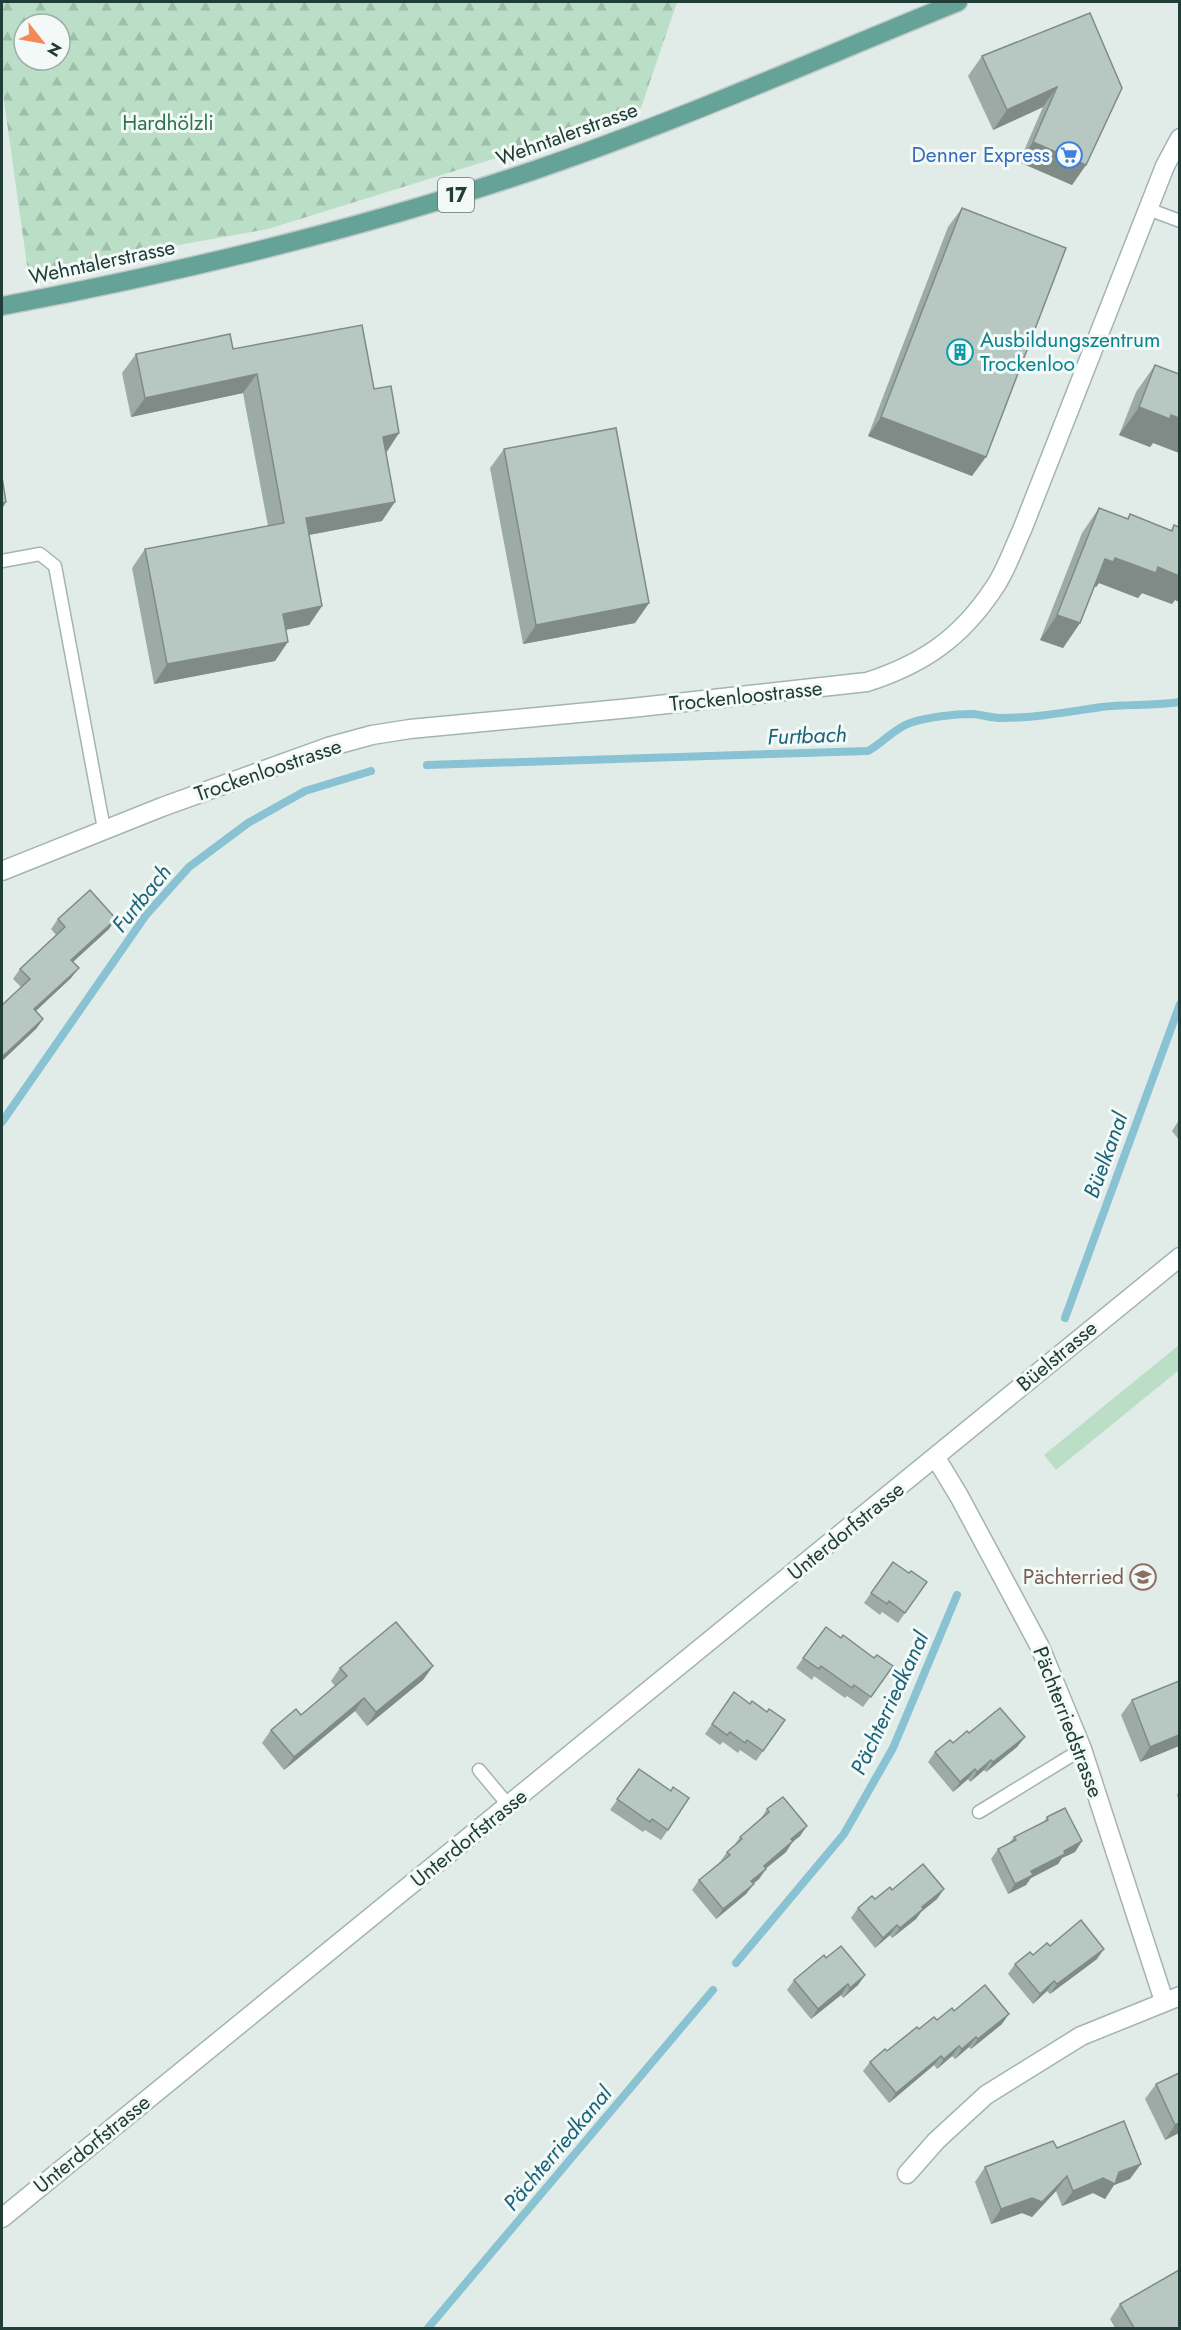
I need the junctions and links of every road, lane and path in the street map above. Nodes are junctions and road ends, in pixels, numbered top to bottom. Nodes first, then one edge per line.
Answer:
1 (958, 2) edge
2 (1179, 138) edge
3 (1148, 209) junction
4 (1179, 221) edge
5 (2, 306) edge
6 (2, 561) edge
7 (104, 829) junction
8 (2, 872) edge
9 (1179, 1257) edge
10 (936, 1458) junction
11 (1082, 1749) junction
12 (479, 1770) dead end
13 (509, 1806) junction
14 (979, 1812) dead end
15 (1172, 1999) edge
16 (907, 2174) dead end
17 (2, 2218) edge

1 - 5 main road, Wehntalerstrasse / 17
2 - 3 street, Trockenloostrasse
3 - 4 lane
3 - 7 street, Trockenloostrasse
6 - 7 lane
7 - 8 street, Trockenloostrasse
9 - 10 street, Büelstrasse
10 - 11 street, Pächterriedstrasse
10 - 13 street, Unterdorfstrasse
11 - 14 lane
11 - 15 street, Pächterriedstrasse
12 - 13 lane
13 - 17 street, Unterdorfstrasse
15 - 16 street, Pächterriedstrasse

